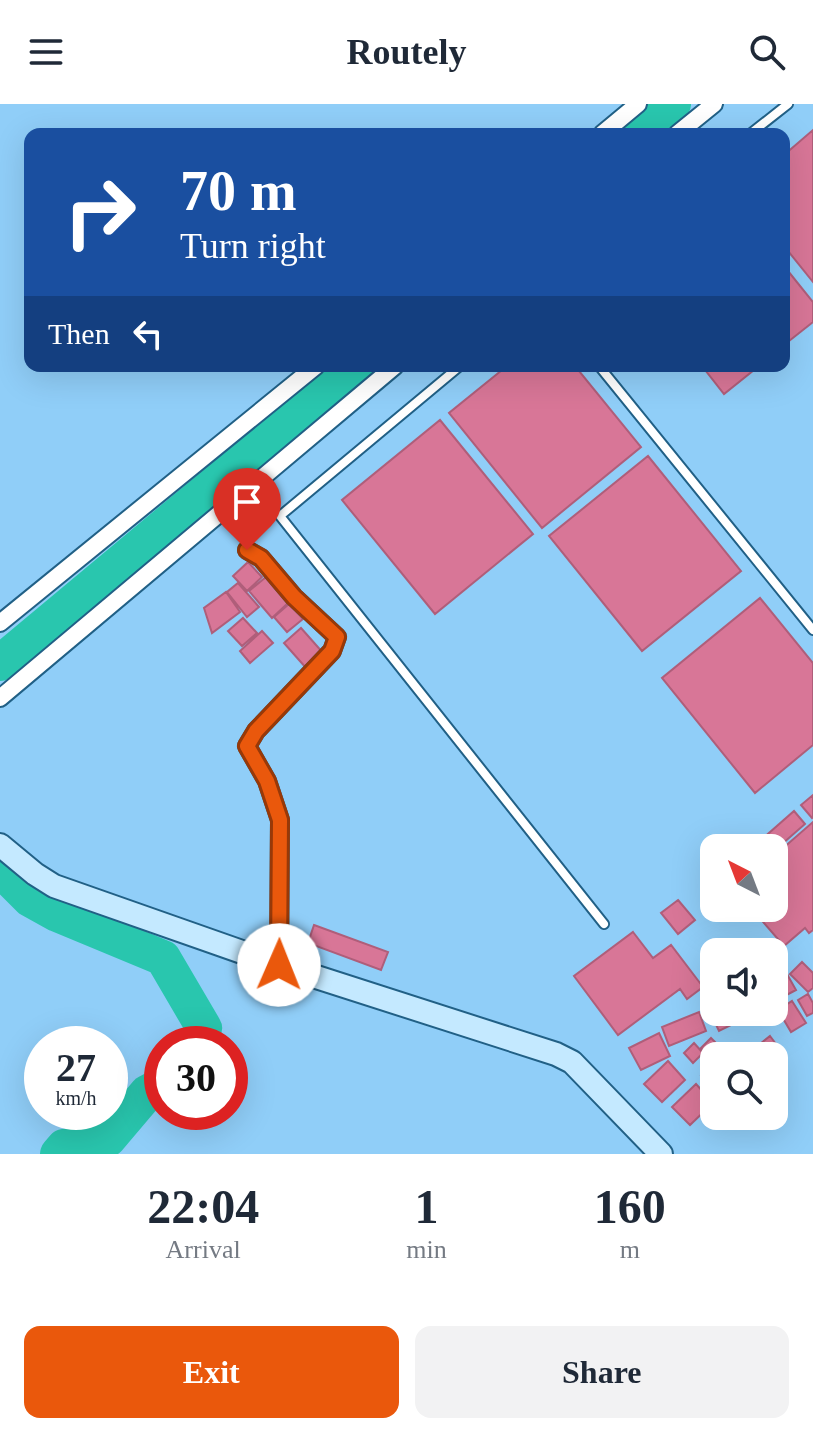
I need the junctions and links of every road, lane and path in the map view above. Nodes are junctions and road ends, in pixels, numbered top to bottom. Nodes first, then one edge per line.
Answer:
1 (638, 104) edge
2 (714, 104) edge
3 (788, 104) edge
4 (609, 128) edge
5 (684, 128) edge
6 (758, 128) edge
7 (309, 372) edge
8 (388, 372) edge
9 (453, 372) edge
10 (604, 372) edge
11 (247, 550) dead end
12 (0, 623) edge
13 (813, 630) edge
14 (0, 698) edge
15 (0, 845) edge
16 (604, 924) dead end
17 (279, 965) junction
18 (661, 1154) edge

1 - 4 street
2 - 5 street
3 - 6 lane
7 - 12 street
8 - 14 street
9 - 16 lane
10 - 13 lane
11 - 17 street
15 - 17 street
17 - 18 street

